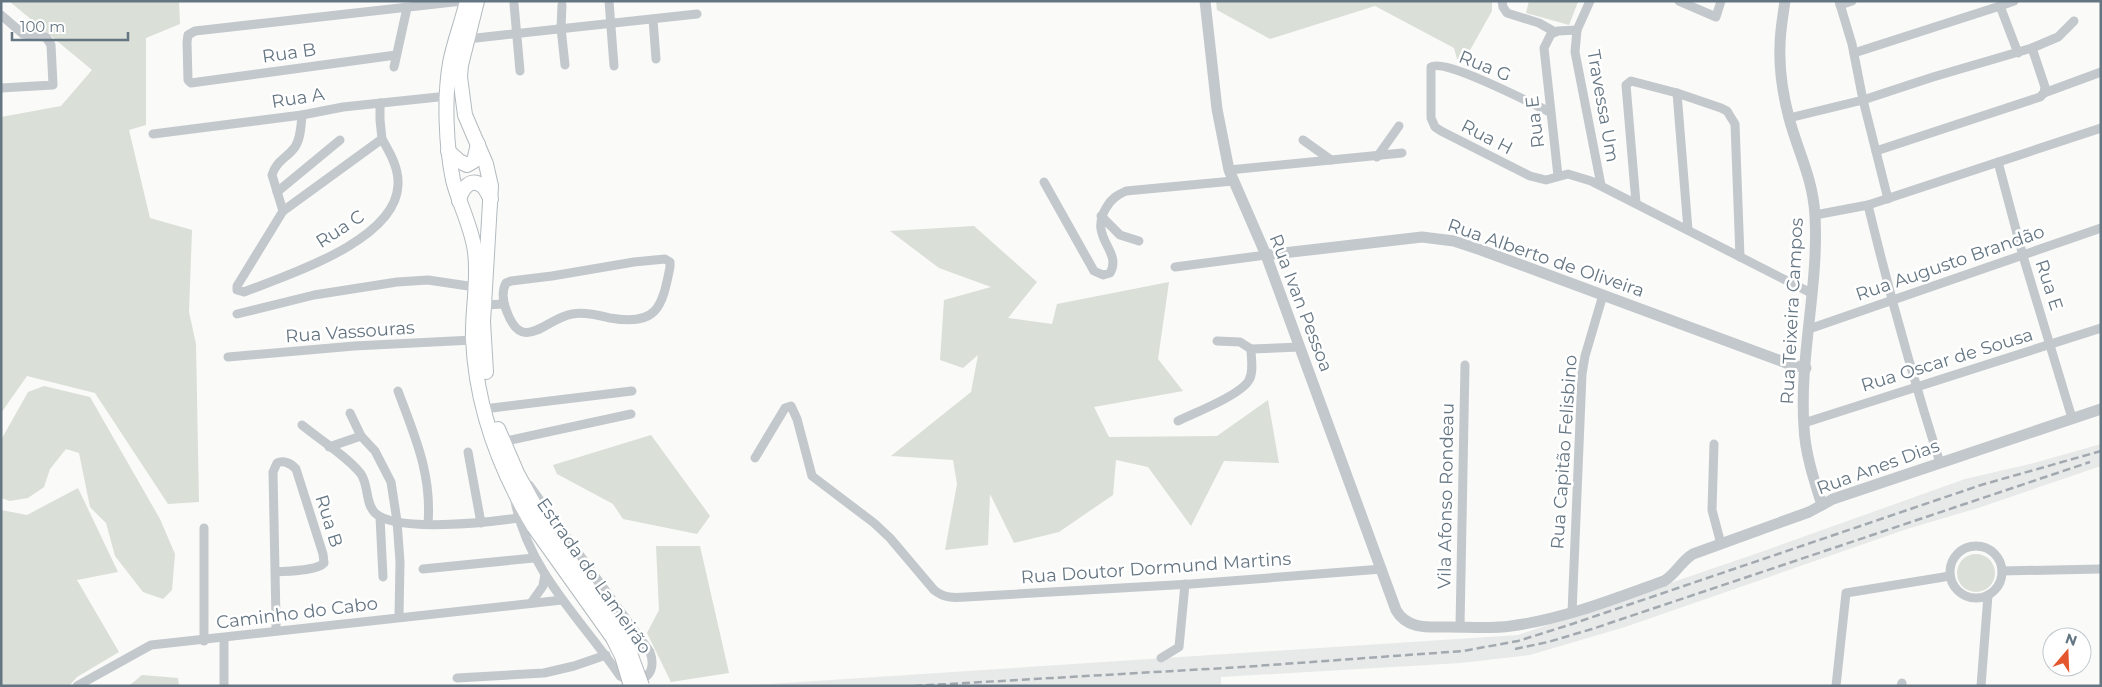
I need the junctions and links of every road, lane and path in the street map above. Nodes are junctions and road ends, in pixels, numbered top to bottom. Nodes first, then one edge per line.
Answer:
1 (462, 1) edge
2 (467, 1) edge
3 (476, 1) edge
4 (609, 1) edge
5 (1205, 1) edge
6 (1502, 1) edge
7 (1679, 1) edge
8 (1720, 1) edge
9 (1784, 1) edge
10 (1852, 1) edge
11 (2014, 1) edge
12 (1588, 2) edge
13 (1840, 3) edge
14 (514, 4) dead end
15 (562, 6) dead end
16 (2000, 6) junction
17 (406, 8) junction
18 (697, 14) dead end
19 (1, 15) edge
20 (652, 19) junction
21 (2074, 21) dead end
22 (612, 24) junction
23 (561, 28) junction
24 (1577, 30) junction
25 (516, 32) junction
26 (1555, 32) junction
27 (466, 39) junction
28 (2032, 48) junction
29 (1854, 53) junction
30 (2018, 53) junction
31 (396, 55) junction
32 (656, 59) dead end
33 (565, 65) dead end
34 (614, 66) dead end
35 (394, 67) dead end
36 (520, 71) dead end
37 (2101, 72) edge
38 (1, 88) edge
39 (2044, 92) junction
40 (1677, 93) junction
41 (448, 96) junction
42 (1863, 100) junction
43 (380, 103) junction
44 (1550, 112) junction
45 (302, 115) junction
46 (1789, 118) junction
47 (1432, 123) joint
48 (1399, 126) dead end
49 (2101, 128) edge
50 (153, 134) dead end
51 (382, 139) junction
52 (340, 140) dead end
53 (1303, 140) dead end
54 (478, 144) junction
55 (448, 151) junction
56 (1876, 151) junction
57 (1402, 153) dead end
58 (1378, 157) junction
59 (1331, 160) junction
60 (1998, 162) junction
61 (1231, 175) junction
62 (1558, 176) junction
63 (1044, 182) dead end
64 (1601, 185) junction
65 (276, 192) junction
66 (1888, 199) junction
67 (491, 200) junction
68 (459, 201) junction
69 (1636, 203) junction
70 (1868, 205) junction
71 (283, 210) junction
72 (1815, 215) junction
73 (1101, 216) junction
74 (2101, 228) edge
75 (1688, 230) junction
76 (1138, 241) dead end
77 (1266, 255) junction
78 (2023, 256) junction
79 (1740, 257) junction
80 (1174, 267) dead end
81 (475, 287) junction
82 (1811, 293) junction
83 (1603, 296) junction
84 (1891, 301) junction
85 (504, 304) junction
86 (484, 305) junction
87 (237, 314) dead end
88 (2101, 328) edge
89 (1809, 329) junction
90 (473, 340) junction
91 (1217, 341) dead end
92 (2051, 345) junction
93 (1300, 347) junction
94 (1251, 349) junction
95 (228, 357) dead end
96 (1465, 365) dead end
97 (1806, 368) junction
98 (1916, 387) junction
99 (398, 391) dead end
100 (632, 391) dead end
101 (492, 408) junction
102 (2101, 409) edge
103 (350, 413) dead end
104 (631, 414) dead end
105 (2072, 418) junction
106 (1178, 421) dead end
107 (1804, 423) junction
108 (302, 425) dead end
109 (361, 436) junction
110 (502, 442) junction
111 (1714, 444) dead end
112 (329, 447) junction
113 (468, 452) dead end
114 (755, 458) dead end
115 (1940, 463) junction
116 (517, 473) junction
117 (514, 494) junction
118 (1822, 505) junction
119 (380, 516) junction
120 (518, 518) junction
121 (397, 521) junction
122 (481, 523) junction
123 (428, 524) junction
124 (538, 524) junction
125 (204, 528) dead end
126 (1721, 544) junction
127 (534, 558) junction
128 (423, 569) dead end
129 (1382, 569) junction
130 (2101, 569) edge
131 (2002, 571) junction
132 (275, 572) junction
133 (545, 574) junction
134 (1950, 576) junction
135 (383, 578) dead end
136 (1185, 584) junction
137 (1988, 595) junction
138 (562, 600) junction
139 (531, 603) junction
140 (1396, 610) joint
141 (1572, 613) junction
142 (399, 616) junction
143 (1460, 627) junction
144 (276, 631) junction
145 (224, 638) junction
146 (204, 640) junction
147 (606, 655) junction
148 (1161, 658) dead end
149 (457, 678) dead end
150 (77, 686) edge
151 (224, 686) edge
152 (631, 686) edge
153 (642, 686) edge
154 (1836, 686) edge
155 (1981, 686) edge

1 - 17 street
2 - 41 main road, Estrada do Lameirão
3 - 27 main road, Estrada do Lameirão
4 - 22 street
5 - 61 street, Rua Ivan Pessoa
6 - 26 street
7 - 8 street
9 - 46 street, Rua Teixeira Campos
10 - 13 street
11 - 16 street
12 - 24 street, Travessa Um
13 - 29 street
14 - 25 street
15 - 23 street
16 - 29 street
16 - 30 street
17 - 31 street
17 - 31 street, Rua B
18 - 20 street
19 - 38 street
20 - 22 street
20 - 32 street
21 - 28 street
22 - 23 street
22 - 34 street
23 - 25 street
23 - 33 street
24 - 26 street
24 - 64 street, Travessa Um
25 - 27 street
25 - 36 street
26 - 44 street, Rua E
27 - 54 main road, Estrada do Lameirão
28 - 30 street
28 - 39 street
29 - 42 street
30 - 42 street
31 - 35 street
37 - 39 street
39 - 56 street
40 - 69 street
40 - 75 street
40 - 79 street
41 - 43 street, Rua A
41 - 55 main road, Estrada do Lameirão
42 - 46 street
42 - 56 street
43 - 45 street, Rua A
43 - 51 street
44 - 47 street, Rua G
44 - 62 street, Rua E
45 - 50 street, Rua A
45 - 65 street
46 - 72 street, Rua Teixeira Campos
47 - 62 street, Rua H
48 - 58 street
49 - 60 street
51 - 71 street
51 - 71 street, Rua C
52 - 65 street
53 - 59 street
54 - 55 main road
54 - 67 main road, Estrada do Lameirão
55 - 68 main road, Estrada do Lameirão
56 - 66 street
57 - 58 street
58 - 59 street
59 - 61 street
60 - 66 street
60 - 78 street, Rua E
61 - 73 street
61 - 77 street, Rua Ivan Pessoa
62 - 64 street, Rua H
63 - 73 street
64 - 69 street, Rua H
65 - 71 street
66 - 70 street
67 - 68 main road
67 - 86 main road, Estrada do Lameirão
68 - 81 main road, Estrada do Lameirão
69 - 75 street, Rua H
70 - 72 street
70 - 84 street
72 - 82 street, Rua Teixeira Campos
73 - 76 street
74 - 78 street, Rua Augusto Brandão
75 - 79 street, Rua H
77 - 80 street
77 - 83 street, Rua Alberto de Oliveira
77 - 93 street, Rua Ivan Pessoa
78 - 84 street, Rua Augusto Brandão
78 - 92 street, Rua E
79 - 82 street, Rua H
81 - 87 street
81 - 90 main road, Estrada do Lameirão
82 - 89 street, Rua Teixeira Campos
83 - 97 street, Rua Alberto de Oliveira
83 - 141 street, Rua Capitão Felisbino
84 - 89 street, Rua Augusto Brandão
84 - 98 street
85 - 85 street
85 - 86 street
86 - 101 main road, Estrada do Lameirão
88 - 92 street, Rua Oscar de Sousa
89 - 97 street, Rua Teixeira Campos
90 - 95 street, Rua Vassouras
90 - 117 main road, Estrada do Lameirão
91 - 94 street
92 - 98 street, Rua Oscar de Sousa
92 - 105 street, Rua E
93 - 94 street
93 - 129 street, Rua Ivan Pessoa
94 - 106 street
96 - 143 street, Vila Afonso Rondeau
97 - 107 street, Rua Teixeira Campos
98 - 107 street, Rua Oscar de Sousa
98 - 115 street
99 - 123 street
100 - 101 street
101 - 110 main road, Estrada do Lameirão
102 - 105 street, Rua Anes Dias
103 - 109 street
104 - 110 street
105 - 115 street, Rua Anes Dias
107 - 118 street, Rua Teixeira Campos
108 - 112 street
109 - 112 street
109 - 121 street
110 - 116 main road, Estrada do Lameirão
111 - 126 street
112 - 119 street
113 - 122 street
114 - 136 street, Rua Doutor Dormund Martins
115 - 118 street, Rua Anes Dias
116 - 124 main road, Estrada do Lameirão
116 - 147 street, Estrada do Lameirão
117 - 120 street, Estrada do Lameirão
117 - 124 main road, Estrada do Lameirão
118 - 126 street, Rua Anes Dias
119 - 121 street
119 - 135 street
120 - 122 street
120 - 127 street, Estrada do Lameirão
121 - 123 street
121 - 142 street
122 - 123 street
124 - 152 main road, Estrada do Lameirão, bridge
124 - 153 main road, Estrada do Lameirão, bridge
125 - 146 street
126 - 141 street, Rua Anes Dias
127 - 128 street
127 - 133 street, Estrada do Lameirão
129 - 136 street, Rua Doutor Dormund Martins
129 - 140 street, Rua Ivan Pessoa
130 - 131 street
131 - 134 street
131 - 137 street
132 - 132 street, Rua B
132 - 144 street
133 - 138 street, Estrada do Lameirão
133 - 139 street
134 - 137 street
134 - 154 street
136 - 148 street
137 - 155 street
138 - 139 street, Caminho do Cabo
138 - 147 street, Estrada do Lameirão
139 - 142 street, Caminho do Cabo
140 - 143 street, Rua Anes Dias
141 - 143 street, Rua Anes Dias
142 - 144 street, Caminho do Cabo
144 - 145 street, Caminho do Cabo
145 - 146 street, Caminho do Cabo
145 - 151 street
146 - 150 street, Caminho do Cabo
147 - 149 street

